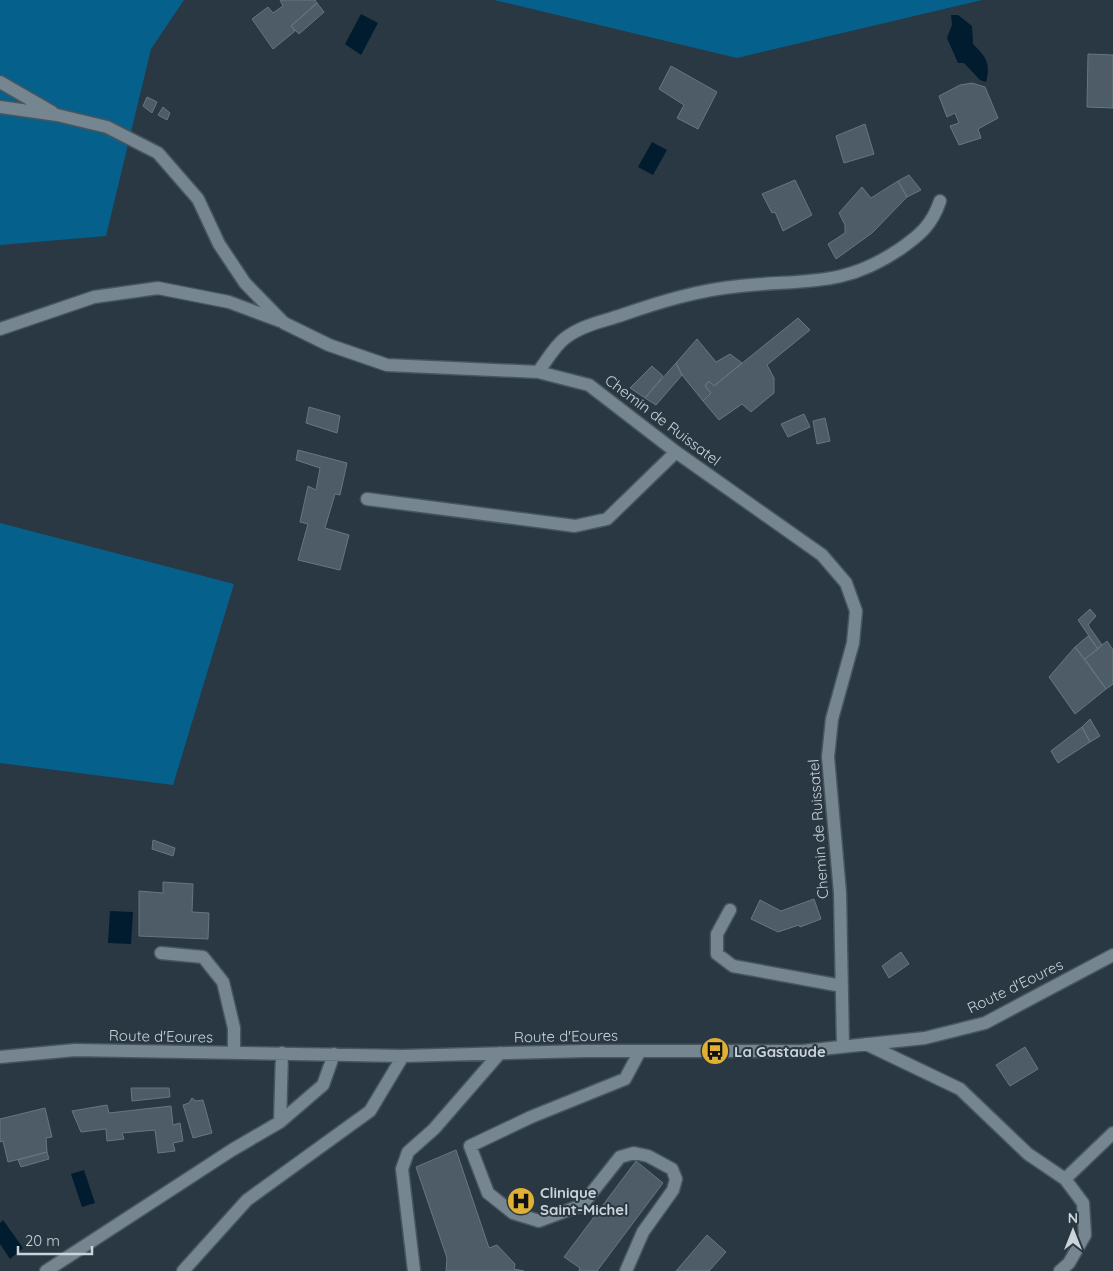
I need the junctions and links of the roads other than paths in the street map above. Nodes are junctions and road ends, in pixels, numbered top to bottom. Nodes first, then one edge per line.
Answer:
1 (0, 82) edge
2 (0, 107) edge
3 (56, 115) junction
4 (940, 201) dead end
5 (284, 323) junction
6 (0, 329) edge
7 (538, 372) junction
8 (676, 452) junction
9 (367, 499) dead end
10 (730, 910) dead end
11 (160, 952) dead end
12 (1113, 955) edge
13 (842, 986) junction
14 (866, 1044) junction
15 (843, 1046) junction
16 (640, 1051) junction
17 (234, 1053) junction
18 (282, 1053) junction
19 (500, 1053) junction
20 (334, 1054) junction
21 (403, 1056) junction
22 (0, 1057) edge
23 (280, 1122) junction
24 (1113, 1133) edge
25 (1065, 1179) junction
26 (46, 1271) edge
27 (182, 1271) edge
28 (414, 1271) edge
29 (626, 1271) edge
30 (1060, 1271) edge

1 - 3 street
2 - 3 street, Chemin de Ruissatel
3 - 5 street, Chemin de Ruissatel
4 - 7 street
5 - 6 street
5 - 7 street, Chemin de Ruissatel
7 - 8 street, Chemin de Ruissatel
8 - 9 street
8 - 13 street, Chemin de Ruissatel
10 - 13 street
11 - 17 street
12 - 14 street, Route d'Eoures
13 - 15 street, Chemin de Ruissatel
14 - 15 street, Route d'Eoures
14 - 25 street
15 - 16 street, Route d'Eoures
16 - 19 street, Route d'Eoures
16 - 29 street
17 - 18 street, Route d'Eoures
17 - 22 street, Route d'Eoures
18 - 20 street, Route d'Eoures
18 - 23 street
19 - 21 street, Route d'Eoures
19 - 28 street
20 - 21 street, Route d'Eoures
20 - 23 street
21 - 27 street
23 - 26 street
24 - 25 street
25 - 30 street

